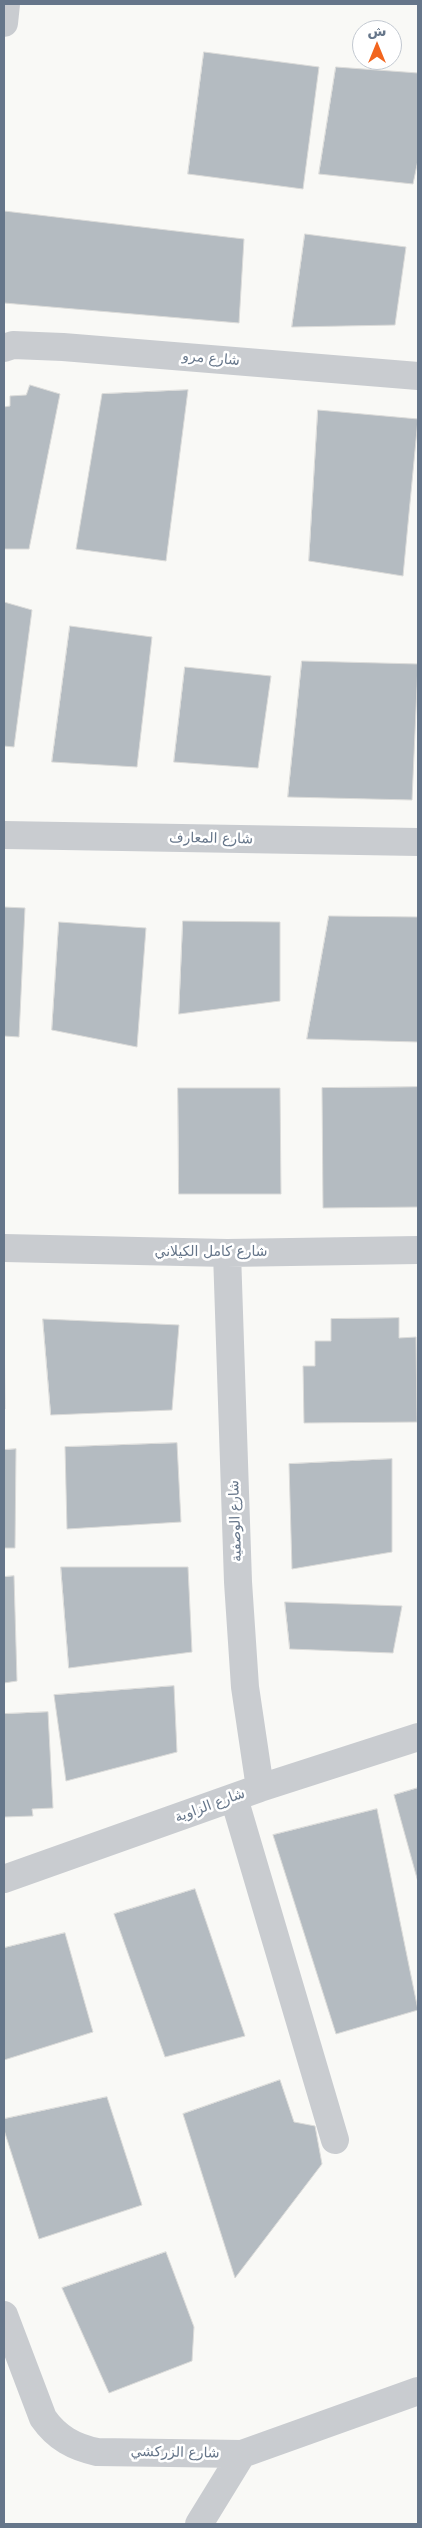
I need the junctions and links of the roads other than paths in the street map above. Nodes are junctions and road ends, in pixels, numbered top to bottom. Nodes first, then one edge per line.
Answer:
1 (6, 4) edge
2 (4, 24) edge
3 (4, 348) edge
4 (418, 376) edge
5 (4, 835) edge
6 (418, 842) edge
7 (4, 1248) edge
8 (418, 1250) edge
9 (227, 1253) junction
10 (418, 1737) edge
11 (260, 1788) junction
12 (234, 1798) junction
13 (4, 1879) edge
14 (336, 2140) dead end
15 (4, 2315) edge
16 (418, 2391) edge
17 (242, 2454) junction
18 (199, 2524) edge

1 - 2 street
3 - 4 street, شارع مرو
5 - 6 street, شارع المعارف
7 - 9 street, شارع كامل الكيلاني
8 - 9 street, شارع كامل الكيلاني
9 - 11 street, شارع الوصفية
10 - 11 street, شارع الزاوية
11 - 12 street, شارع الزاوية
12 - 13 street, شارع الزاوية
12 - 14 street
15 - 17 street, شارع الزركشي
16 - 17 street, شارع الزركشي
17 - 18 street

